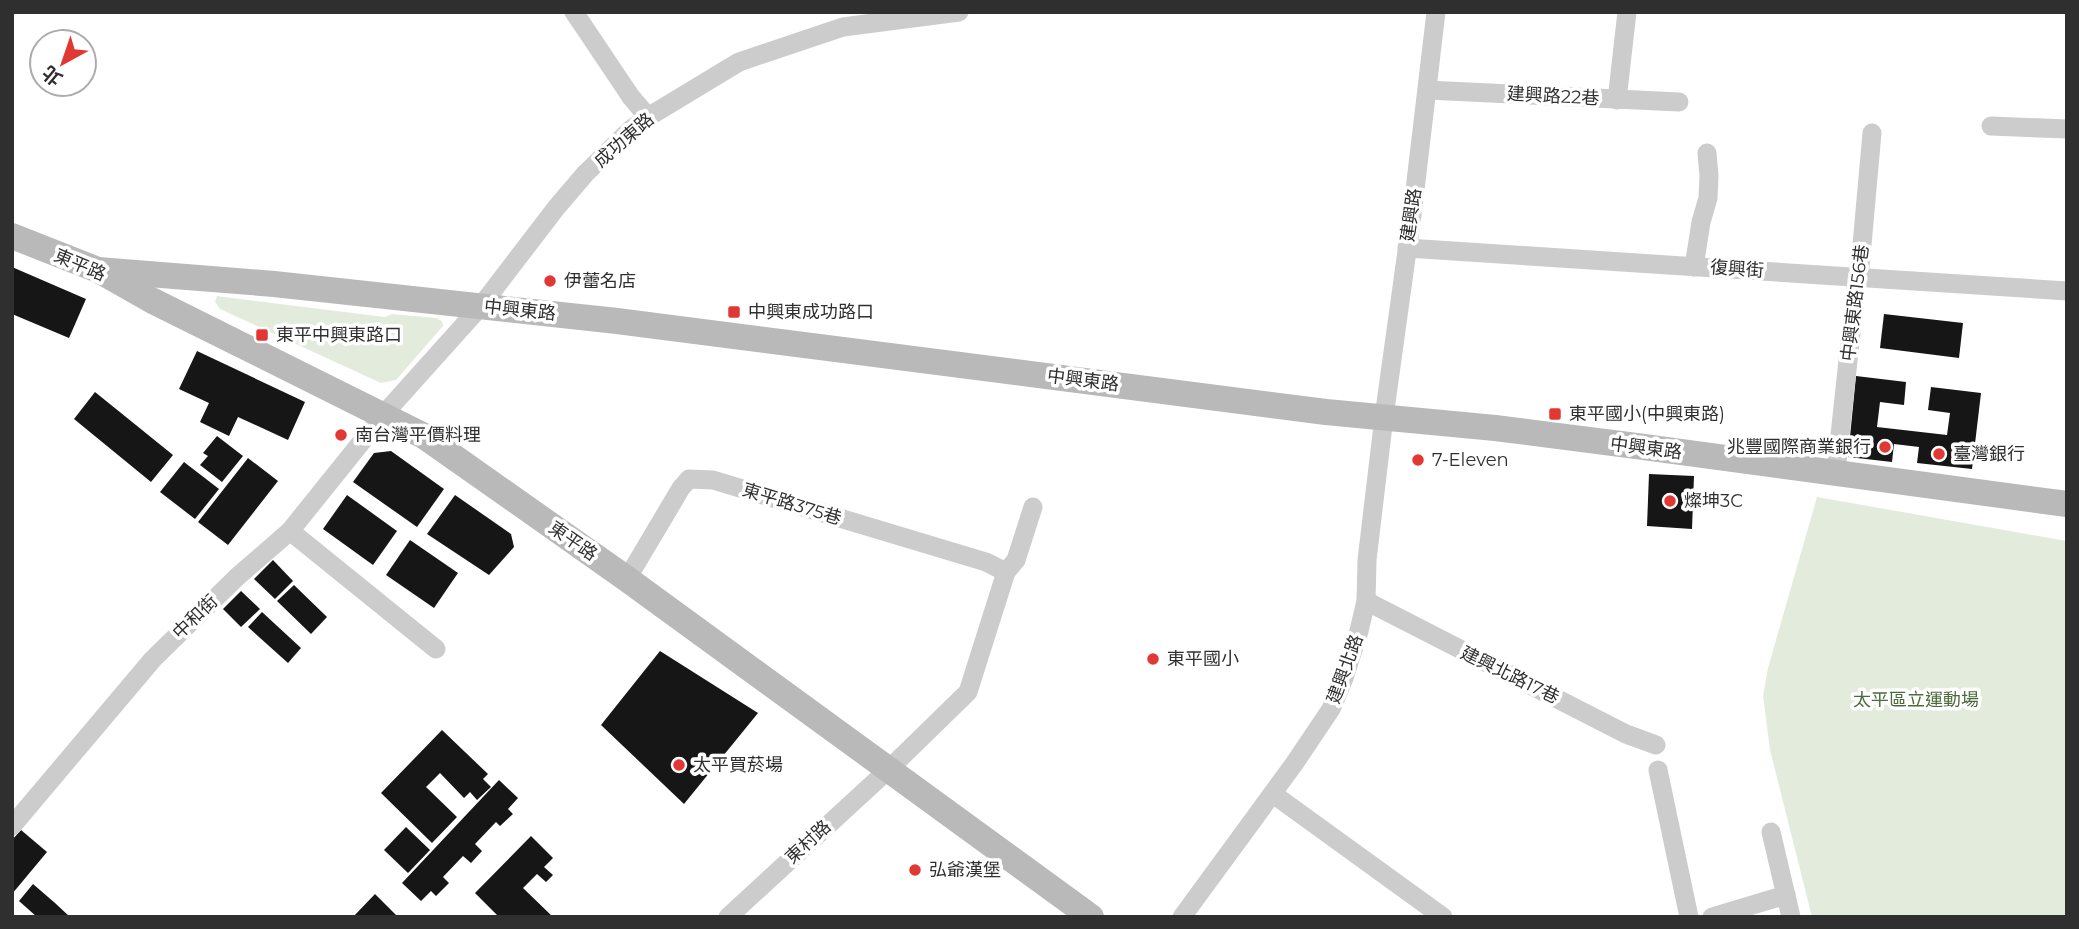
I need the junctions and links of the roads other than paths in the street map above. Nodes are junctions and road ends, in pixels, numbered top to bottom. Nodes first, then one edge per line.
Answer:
1 (575, 12) edge
2 (959, 12) edge
3 (1436, 12) edge
4 (1627, 12) edge
5 (912, 15) edge
6 (1427, 90) junction
7 (1617, 100) junction
8 (1679, 102) dead end
9 (648, 117) junction
10 (1991, 126) dead end
11 (2067, 129) edge
12 (1872, 133) dead end
13 (1707, 153) dead end
14 (12, 236) edge
15 (1407, 248) junction
16 (1694, 267) junction
17 (98, 271) junction
18 (1857, 277) junction
19 (2067, 291) edge
20 (481, 306) junction
21 (384, 414) junction
22 (1384, 417) junction
23 (1836, 472) junction
24 (2067, 504) edge
25 (1033, 507) dead end
26 (290, 531) junction
27 (1006, 572) junction
28 (627, 579) junction
29 (1366, 601) junction
30 (436, 649) dead end
31 (1656, 745) dead end
32 (889, 769) junction
33 (1658, 770) dead end
34 (1273, 794) junction
35 (12, 826) edge
36 (1771, 832) dead end
37 (1786, 895) junction
38 (728, 917) edge
39 (1091, 917) edge
40 (1182, 917) edge
41 (1443, 917) edge
42 (1689, 917) edge
43 (1712, 917) edge
44 (1791, 917) edge

1 - 9 street
2 - 5 street, 成功東路
3 - 6 street, 建興路
4 - 7 street
5 - 9 street, 成功東路
6 - 7 street, 建興路22巷
6 - 15 street, 建興路
7 - 8 street, 建興路22巷
9 - 20 street, 成功東路
10 - 11 street
12 - 18 street, 中興東路156巷
13 - 16 street
14 - 17 main road, 東平路
15 - 16 street, 復興街
15 - 22 street, 建興路
16 - 18 street, 復興街
17 - 20 main road, 中興東路
17 - 21 main road, 東平路
18 - 19 street, 復興街
18 - 23 street, 中興東路156巷
20 - 21 street, 成功東路
20 - 22 main road, 中興東路
21 - 26 street, 中和街
21 - 28 main road, 東平路
22 - 23 main road, 中興東路
22 - 29 street, 建興北路
23 - 24 main road, 中興東路
25 - 27 street
26 - 30 street
26 - 35 street, 中和街
27 - 28 street, 東平路375巷
27 - 32 street
28 - 32 main road, 東平路
29 - 31 street, 建興北路17巷
29 - 34 street, 建興北路
32 - 38 street, 東村路
32 - 39 main road, 東平路
33 - 42 street
34 - 40 street, 建興北路
34 - 41 street
36 - 37 street
37 - 43 street
37 - 44 street

